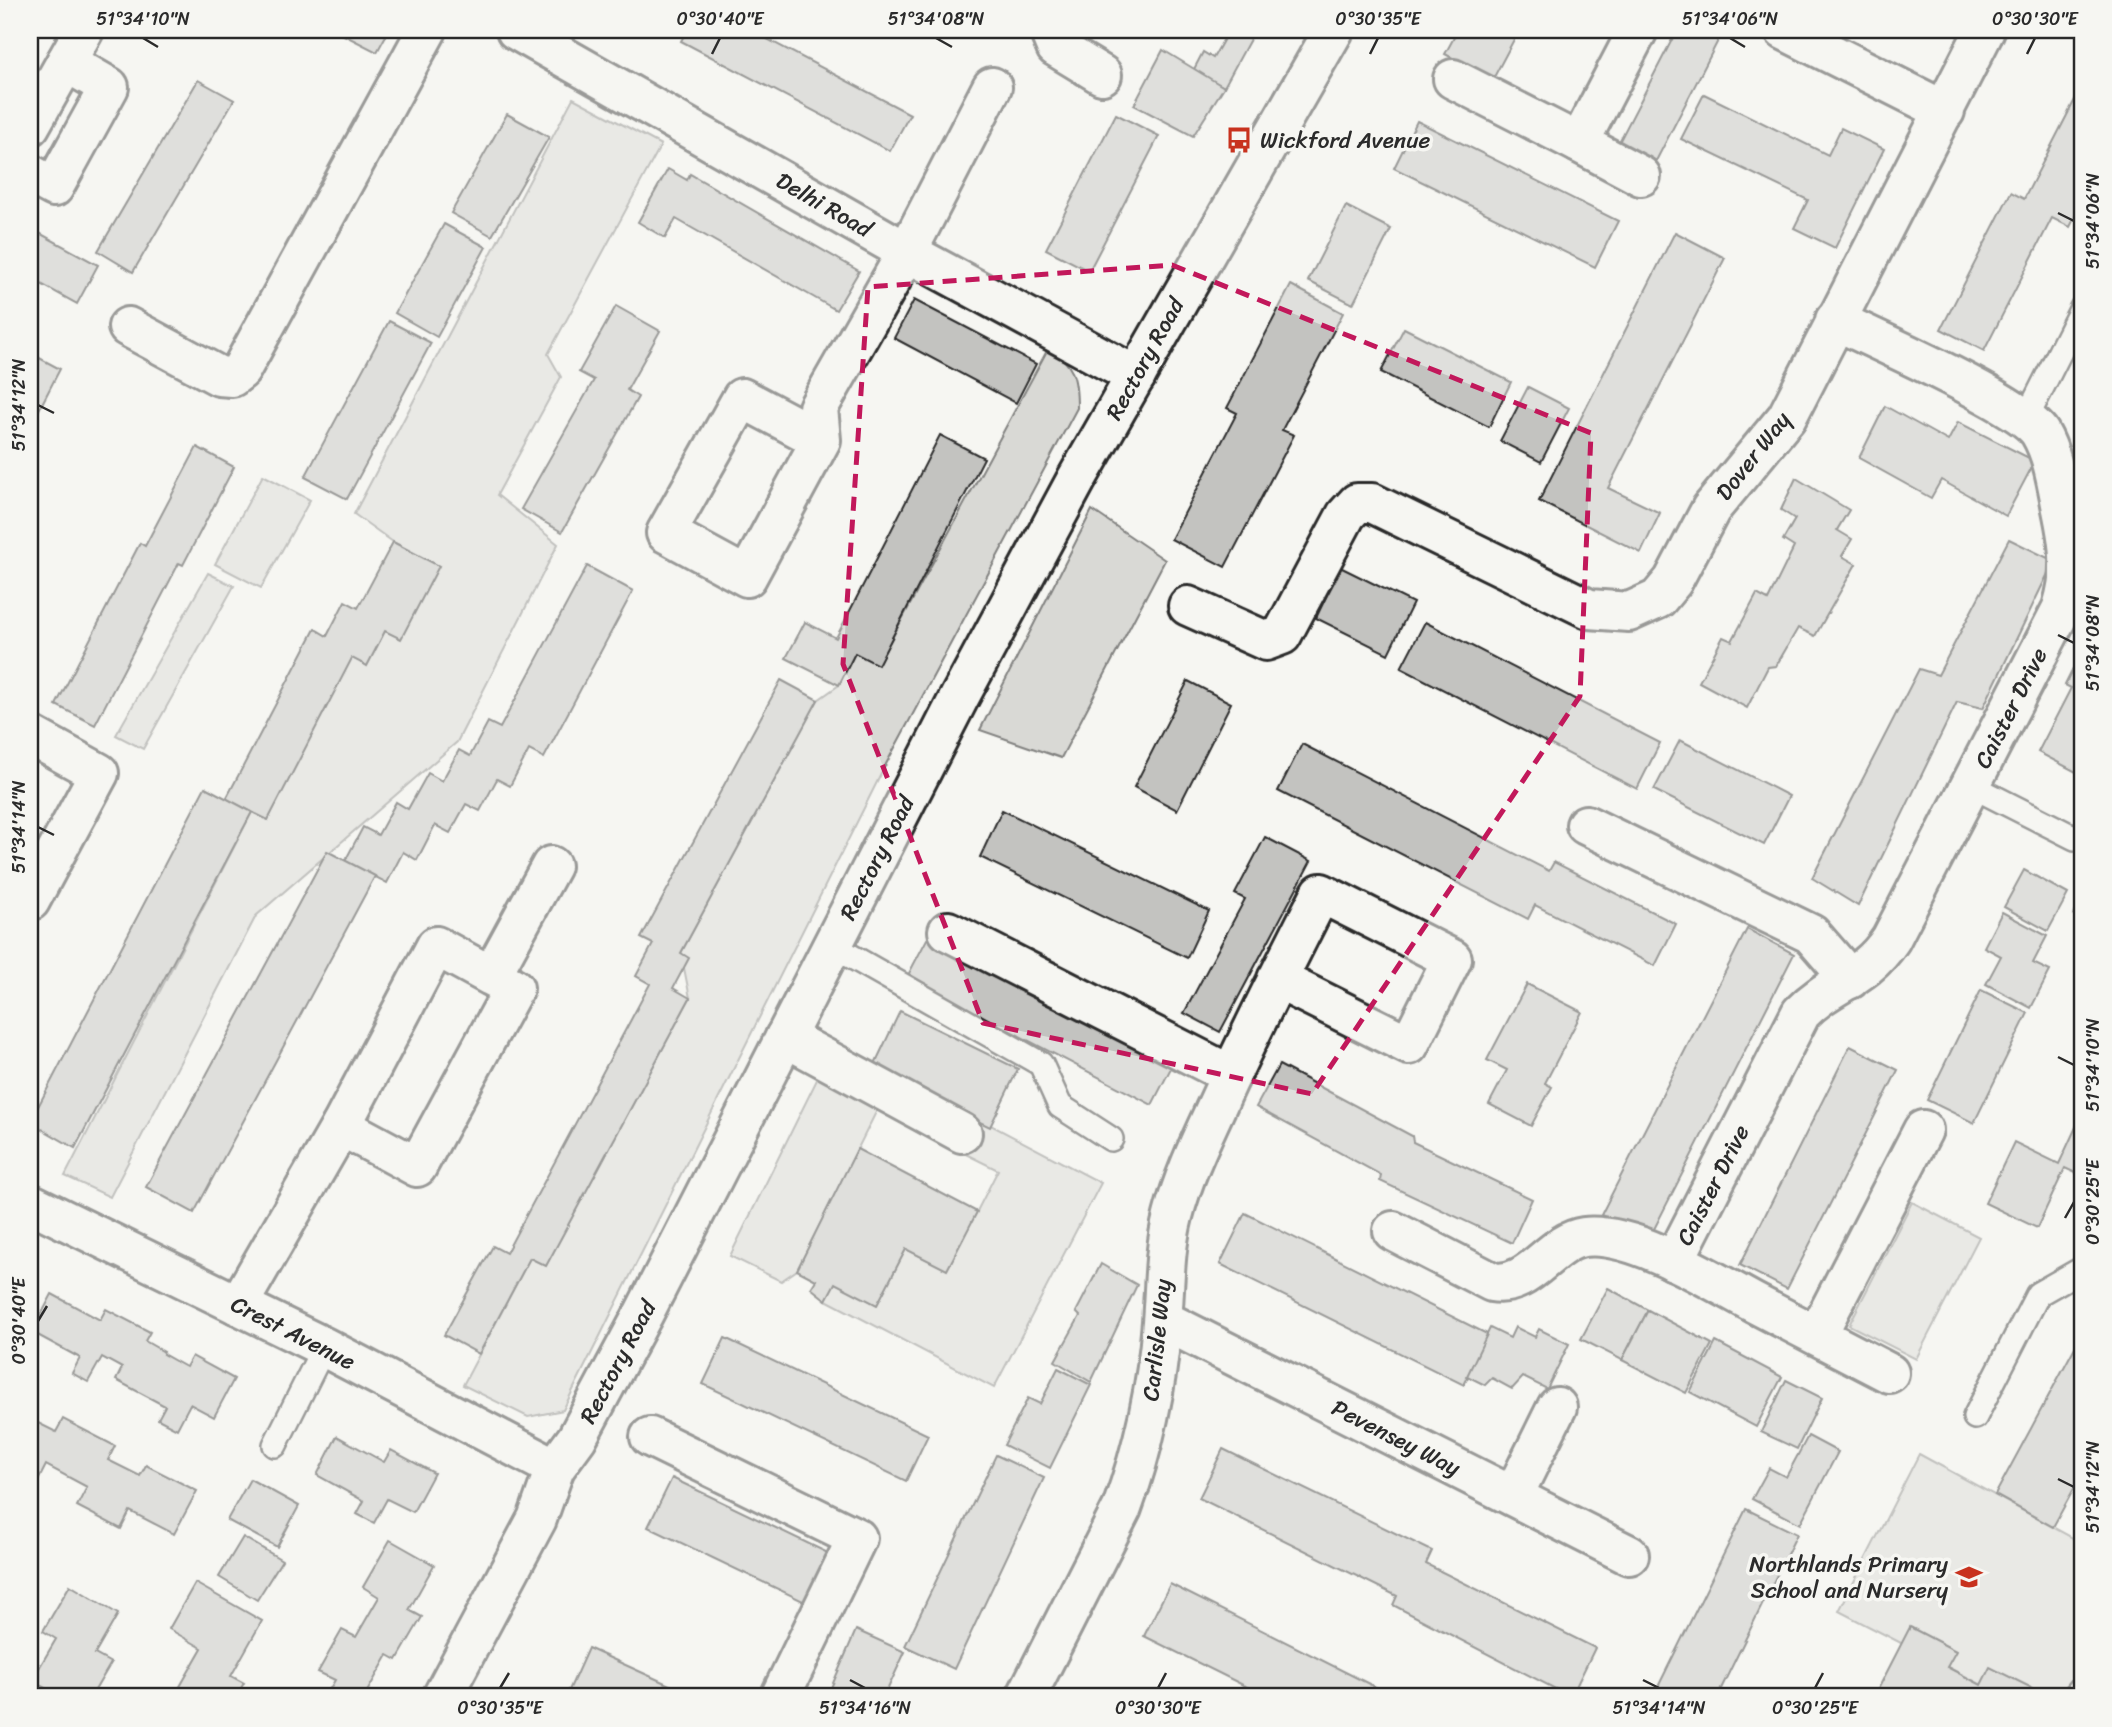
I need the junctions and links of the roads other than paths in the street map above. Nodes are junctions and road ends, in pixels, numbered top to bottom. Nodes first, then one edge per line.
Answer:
1 (427, 30) edge
2 (516, 30) edge
3 (1049, 30) edge
4 (1334, 30) edge
5 (1638, 30) edge
6 (1784, 30) edge
7 (1985, 30) edge
8 (75, 46) edge
9 (1102, 75) dead end
10 (1453, 79) dead end
11 (992, 87) dead end
12 (1945, 111) junction
13 (30, 126) edge
14 (1579, 143) junction
15 (30, 174) edge
16 (1641, 176) dead end
17 (907, 252) junction
18 (2082, 309) edge
19 (1835, 320) junction
20 (128, 327) dead end
21 (1136, 376) junction
22 (2026, 419) junction
23 (821, 440) junction
24 (2071, 499) edge
25 (1188, 606) dead end
26 (30, 735) edge
27 (1972, 786) junction
28 (1586, 825) dead end
29 (2075, 838) dead end
30 (551, 866) dead end
31 (30, 901) edge
32 (948, 931) dead end
33 (833, 946) junction
34 (491, 976) junction
35 (1277, 979) junction
36 (1850, 979) junction
37 (785, 1037) junction
38 (1231, 1074) junction
39 (341, 1126) junction
40 (1923, 1130) dead end
41 (962, 1133) dead end
42 (1111, 1139) dead end
43 (30, 1203) edge
44 (1392, 1231) dead end
45 (1674, 1261) junction
46 (2082, 1269) edge
47 (238, 1305) junction
48 (1163, 1320) junction
49 (1817, 1335) junction
50 (324, 1348) junction
51 (1888, 1373) dead end
52 (1558, 1407) dead end
53 (1975, 1418) dead end
54 (650, 1437) dead end
55 (275, 1444) dead end
56 (555, 1468) junction
57 (1513, 1496) junction
58 (1629, 1555) dead end
59 (2082, 1687) edge
60 (1040, 1693) edge
61 (442, 1697) edge
62 (780, 1697) edge
63 (2074, 1697) edge

1 - 20 street
2 - 17 street, Delhi Road
3 - 9 street
4 - 21 street, Rectory Road
5 - 14 street
6 - 12 street
7 - 12 street, Dover Way
8 - 13 street
8 - 15 street
10 - 14 street
11 - 17 street
12 - 19 street, Dover Way
14 - 16 street
17 - 21 street, Delhi Road
17 - 23 street
18 - 22 lane
19 - 22 street, Caister Drive
19 - 25 street, Dover Way
21 - 33 street, Rectory Road
22 - 24 street, Caister Drive
23 - 23 street
24 - 27 street, Caister Drive
26 - 31 street
27 - 29 lane
27 - 36 street, Caister Drive
28 - 36 street
30 - 34 street
32 - 38 street
33 - 37 street, Rectory Road
33 - 42 lane
34 - 39 street
34 - 39 street
35 - 35 street, Carlisle Way
35 - 38 street, Carlisle Way
36 - 45 street, Caister Drive
37 - 41 street
37 - 56 street, Rectory Road
38 - 48 street, Carlisle Way
39 - 47 street
40 - 49 street
43 - 47 street, Crest Avenue
44 - 45 street
45 - 49 street
46 - 53 lane
47 - 50 street, Crest Avenue
48 - 57 street, Pevensey Way
48 - 60 street, Carlisle Way
49 - 51 street
50 - 55 lane
50 - 56 street, Crest Avenue
52 - 57 street
54 - 62 street
56 - 61 street, Rectory Road
57 - 58 street, Pevensey Way
59 - 63 lane

